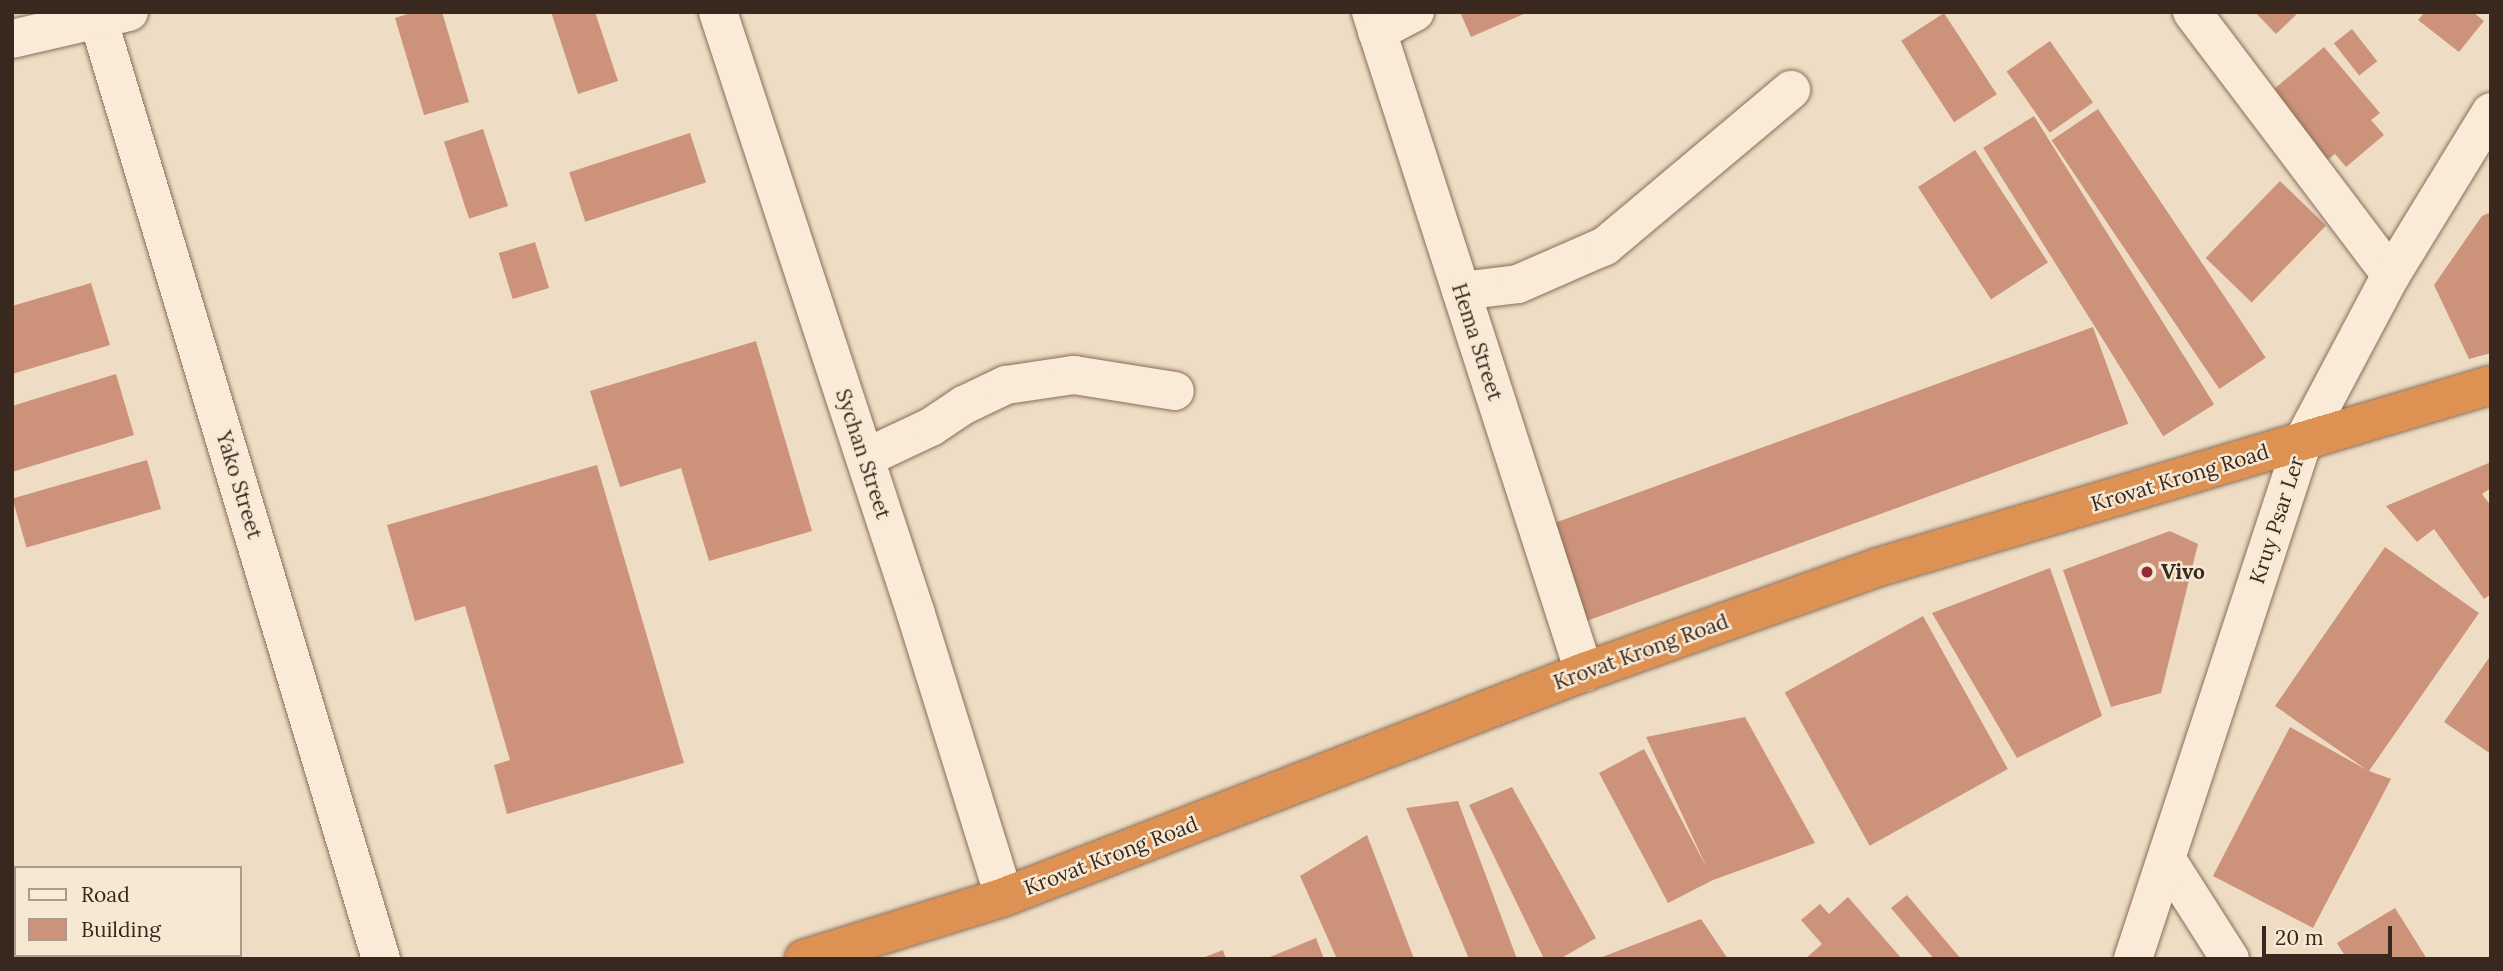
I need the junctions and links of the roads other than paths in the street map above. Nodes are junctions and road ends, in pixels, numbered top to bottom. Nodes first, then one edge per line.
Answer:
1 (718, 12) edge
2 (1415, 12) edge
3 (2192, 12) edge
4 (108, 14) edge
5 (1374, 22) edge
6 (12, 39) edge
7 (1791, 90) dead end
8 (2491, 111) edge
9 (2391, 275) junction
10 (1461, 291) junction
11 (2491, 385) edge
12 (1175, 391) dead end
13 (2303, 441) junction
14 (865, 458) junction
15 (1584, 672) junction
16 (2166, 860) junction
17 (1004, 897) junction
18 (381, 959) edge
19 (804, 959) edge
20 (2133, 959) edge
21 (2230, 959) edge

1 - 14 street, Sychan Street
2 - 5 street
3 - 9 street
4 - 6 street
4 - 18 street, Yako Street
5 - 10 street, Hema Street
7 - 10 street
8 - 9 street, Kruy Psar Ler
9 - 13 street, Kruy Psar Ler
10 - 15 street, Hema Street
11 - 13 highway, Krovat Krong Road
12 - 14 street
13 - 15 highway, Krovat Krong Road
13 - 16 street, Kruy Psar Ler
14 - 17 street, Sychan Street
15 - 17 highway, Krovat Krong Road
16 - 20 street, Kruy Psar Ler
16 - 21 street
17 - 19 highway, Krovat Krong Road

